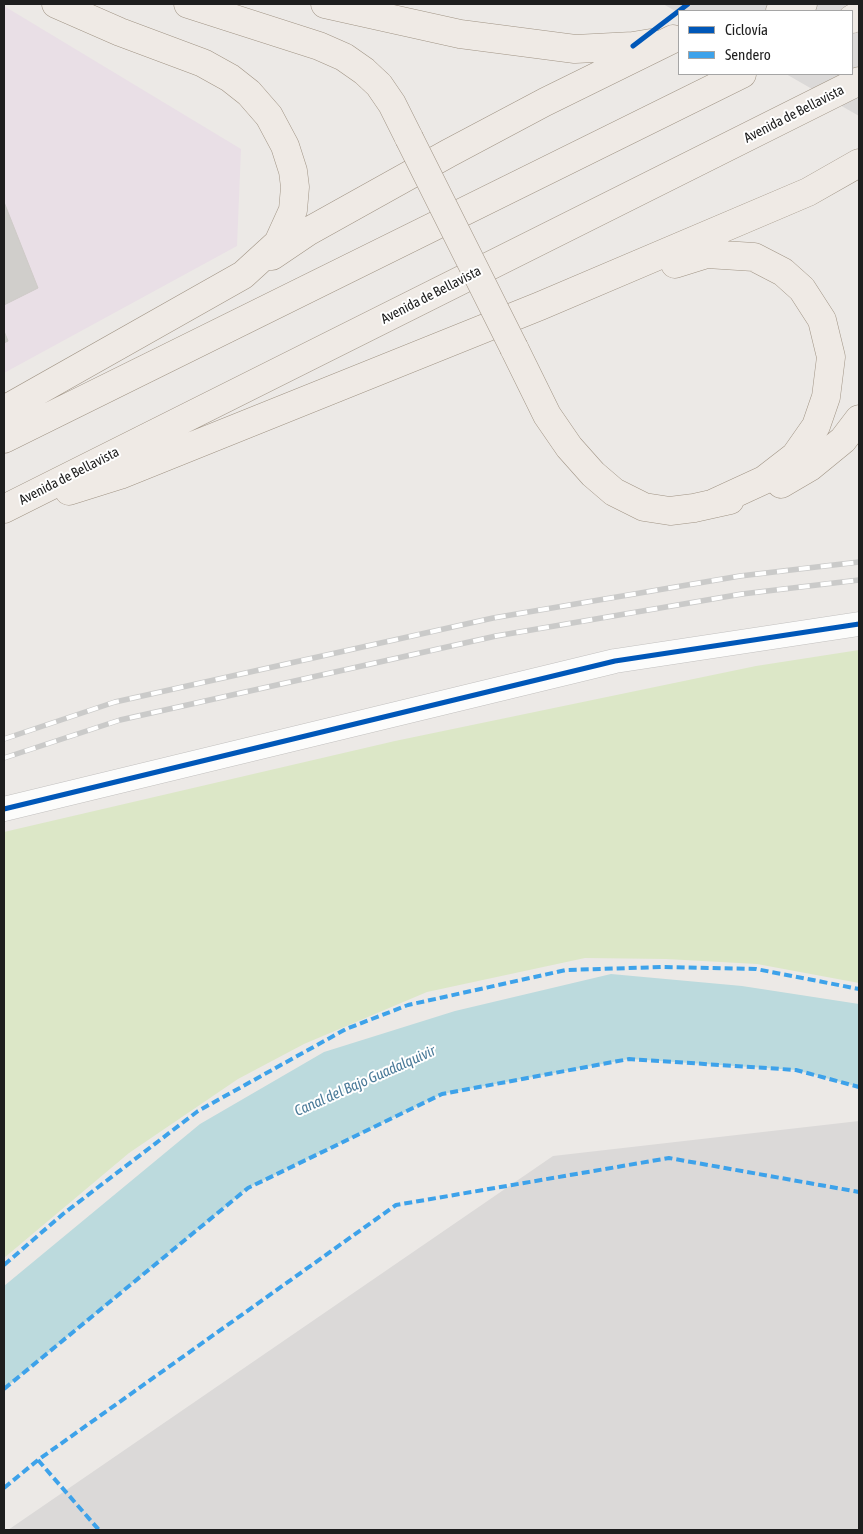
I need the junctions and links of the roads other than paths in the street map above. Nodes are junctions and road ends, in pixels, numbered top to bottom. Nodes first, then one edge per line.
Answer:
1 (56, 4) edge
2 (188, 4) edge
3 (325, 4) edge
4 (803, 4) edge
5 (783, 10) edge
6 (676, 39) edge
7 (740, 75) edge
8 (859, 81) edge
9 (859, 163) edge
10 (243, 276) junction
11 (540, 306) junction
12 (4, 410) edge
13 (859, 419) edge
14 (4, 439) edge
15 (714, 503) junction
16 (4, 509) edge
17 (4, 513) edge
18 (859, 624) edge
19 (4, 809) edge

1 - 10 main road
2 - 15 main road, bridge
3 - 6 main road
4 - 5 main road
6 - 10 main road
7 - 14 main road
8 - 16 main road, Avenida de Bellavista
9 - 11 main road
10 - 12 main road
11 - 15 main road
11 - 17 main road
13 - 15 main road
18 - 19 street

